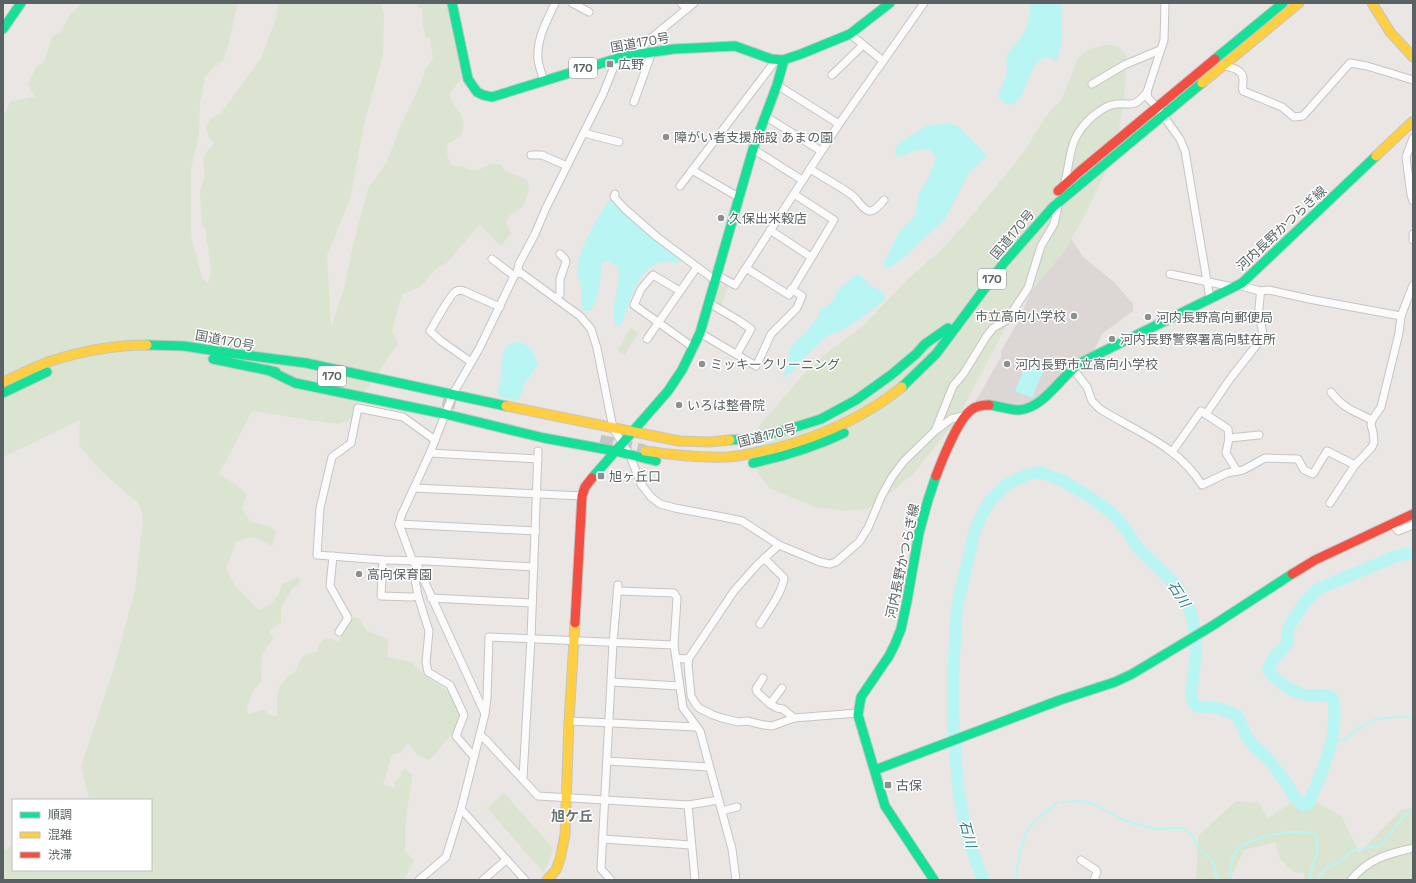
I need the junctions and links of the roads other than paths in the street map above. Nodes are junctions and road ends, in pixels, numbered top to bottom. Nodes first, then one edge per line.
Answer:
1 (21, 3) edge
2 (452, 3) edge
3 (555, 3) edge
4 (572, 3) edge
5 (681, 3) edge
6 (694, 3) edge
7 (890, 3) edge
8 (924, 3) edge
9 (1165, 3) edge
10 (1283, 3) edge
11 (1299, 3) edge
12 (1372, 3) edge
13 (687, 9) junction
14 (589, 12) dead end
15 (5, 24) edge
16 (850, 34) junction
17 (863, 45) junction
18 (1160, 50) junction
19 (652, 52) junction
20 (635, 54) junction
21 (1413, 57) edge
22 (617, 59) junction
23 (780, 60) junction
24 (883, 61) junction
25 (1224, 66) junction
26 (832, 75) dead end
27 (1413, 80) edge
28 (544, 81) junction
29 (1092, 84) dead end
30 (777, 85) junction
31 (1147, 92) junction
32 (634, 102) dead end
33 (1157, 107) junction
34 (766, 116) junction
35 (1163, 116) junction
36 (1413, 121) edge
37 (839, 124) junction
38 (584, 133) junction
39 (1413, 138) edge
40 (619, 142) dead end
41 (753, 150) junction
42 (822, 151) junction
43 (531, 156) dead end
44 (567, 166) junction
45 (810, 169) junction
46 (692, 170) junction
47 (802, 180) junction
48 (680, 186) dead end
49 (1064, 186) junction
50 (615, 194) dead end
51 (794, 194) junction
52 (740, 198) junction
53 (884, 200) dead end
54 (1059, 201) junction
55 (1413, 201) edge
56 (770, 230) junction
57 (1413, 234) edge
58 (1413, 240) edge
59 (560, 254) dead end
60 (811, 257) junction
61 (492, 259) dead end
62 (697, 267) junction
63 (746, 268) junction
64 (1170, 274) dead end
65 (516, 275) junction
66 (716, 278) junction
67 (1207, 281) junction
68 (1413, 285) edge
69 (1235, 286) junction
70 (792, 289) junction
71 (680, 291) junction
72 (1260, 291) junction
73 (1210, 299) junction
74 (557, 300) junction
75 (709, 303) junction
76 (500, 307) junction
77 (1401, 316) junction
78 (659, 323) junction
79 (951, 330) junction
80 (700, 333) junction
81 (647, 339) dead end
82 (694, 348) junction
83 (221, 352) junction
84 (737, 354) junction
85 (471, 362) junction
86 (1073, 369) junction
87 (3, 382) edge
88 (1331, 392) dead end
89 (3, 393) edge
90 (453, 394) junction
91 (443, 407) junction
92 (460, 408) tunnel mouth
93 (1206, 414) junction
94 (967, 415) junction
95 (1372, 420) junction
96 (613, 428) junction
97 (935, 431) junction
98 (632, 432) junction
99 (1260, 435) dead end
100 (601, 438) tunnel mouth
101 (1229, 438) junction
102 (435, 440) junction
103 (622, 443) junction
104 (645, 446) tunnel mouth
105 (538, 451) dead end
106 (615, 451) junction
107 (1172, 452) junction
108 (430, 453) junction
109 (630, 456) junction
110 (538, 459) junction
111 (1355, 465) junction
112 (1237, 471) junction
113 (414, 488) junction
114 (537, 495) junction
115 (582, 496) junction
116 (1330, 503) dead end
117 (1413, 514) edge
118 (399, 524) junction
119 (1394, 524) junction
120 (1413, 525) edge
121 (536, 531) junction
122 (779, 545) junction
123 (333, 556) junction
124 (764, 558) junction
125 (383, 560) junction
126 (412, 562) junction
127 (418, 567) junction
128 (534, 567) junction
129 (418, 596) junction
130 (431, 598) junction
131 (532, 603) junction
132 (760, 624) dead end
133 (339, 632) dead end
134 (531, 638) junction
135 (573, 640) junction
136 (613, 643) junction
137 (674, 645) junction
138 (677, 658) junction
139 (689, 658) junction
140 (763, 678) dead end
141 (612, 682) junction
142 (680, 686) junction
143 (782, 688) dead end
144 (770, 704) junction
145 (858, 713) junction
146 (485, 714) junction
147 (794, 718) junction
148 (569, 721) junction
149 (609, 723) junction
150 (696, 727) junction
151 (480, 735) junction
152 (474, 758) junction
153 (607, 762) junction
154 (709, 767) junction
155 (875, 770) junction
156 (522, 778) junction
157 (565, 798) junction
158 (605, 800) junction
159 (719, 800) junction
160 (688, 805) junction
161 (737, 807) dead end
162 (461, 809) junction
163 (722, 811) junction
164 (602, 839) junction
165 (691, 845) junction
166 (1413, 848) edge
167 (506, 860) junction
168 (1081, 860) dead end
169 (419, 880) edge
170 (483, 880) edge
171 (524, 880) edge
172 (547, 880) edge
173 (611, 880) edge
174 (695, 880) edge
175 (736, 880) edge
176 (934, 880) edge
177 (1094, 880) edge
178 (1351, 880) edge

1 - 15 main road
2 - 28 main road, 国道170号 / 170
3 - 28 street
4 - 14 street
5 - 13 street
6 - 13 street
7 - 16 main road
8 - 24 street
9 - 18 street
10 - 33 main road, 国道170号 / 170
11 - 25 main road, 国道170号 / 170
12 - 21 main road
13 - 20 street
16 - 17 street
16 - 23 main road
17 - 24 street
17 - 26 street
18 - 29 street
18 - 31 street
19 - 20 main road, 国道170号 / 170
19 - 23 main road, 国道170号 / 170
19 - 32 street
20 - 22 main road, 国道170号 / 170
22 - 28 main road, 国道170号 / 170
22 - 38 street
23 - 30 main road
23 - 46 street
24 - 37 street
25 - 27 street
25 - 35 main road, 国道170号 / 170
30 - 34 main road
30 - 37 street
31 - 33 street
31 - 49 street
33 - 35 street
33 - 49 main road, 国道170号 / 170
34 - 41 main road
34 - 42 street
35 - 54 main road, 国道170号 / 170
35 - 67 street
36 - 69 main road, 河内長野かつらぎ線
37 - 42 street
38 - 40 street
38 - 44 street
39 - 55 street
41 - 47 street
41 - 52 main road
42 - 45 street
43 - 44 street
44 - 65 street
45 - 47 street
45 - 53 street
46 - 48 street
46 - 52 street
47 - 51 street
49 - 79 main road, 国道170号 / 170
50 - 62 street
51 - 56 street
51 - 60 street
52 - 66 main road
54 - 79 main road, 国道170号 / 170
54 - 97 street
56 - 60 street
56 - 63 street
57 - 58 street
59 - 74 street
60 - 70 street
61 - 65 street
62 - 66 street
62 - 71 street
63 - 66 street
63 - 70 street
64 - 67 street
65 - 74 street
65 - 76 street
66 - 75 main road
67 - 69 street
67 - 73 street
68 - 77 street
69 - 72 street
69 - 73 main road, 河内長野かつらぎ線
70 - 84 street
71 - 78 street
71 - 78 street
72 - 77 street
72 - 93 street
73 - 86 main road, 河内長野かつらぎ線
74 - 96 street
75 - 80 main road
75 - 84 street
76 - 85 street
76 - 85 street
77 - 95 street
78 - 81 street
78 - 82 street
79 - 98 main road
79 - 104 main road, 国道170号 / 170
79 - 109 main road
80 - 82 main road
80 - 84 street
82 - 98 main road
83 - 87 main road, 国道170号 / 170
83 - 90 main road
83 - 91 main road, 国道170号 / 170
85 - 90 street
86 - 94 main road, 河内長野かつらぎ線
86 - 107 street
88 - 95 street
89 - 91 main road, 国道170号
90 - 91 street
90 - 96 main road
91 - 102 street
91 - 106 main road
92 - 100 main road
93 - 101 street
93 - 107 street
94 - 97 street
94 - 145 main road, 河内長野かつらぎ線
95 - 111 street
96 - 98 main road
96 - 103 street
97 - 122 street
98 - 103 main road
99 - 101 street
101 - 112 street
102 - 108 street
102 - 123 street
103 - 106 main road
103 - 109 street
105 - 110 street
106 - 109 main road
106 - 115 main road
107 - 112 street
108 - 110 street
108 - 113 street
109 - 122 street
110 - 114 street
111 - 112 street
111 - 116 street
113 - 114 street
113 - 118 street
114 - 115 street
114 - 121 street
115 - 135 main road
117 - 119 main road
118 - 121 street
118 - 126 street
119 - 120 street
119 - 155 main road
121 - 128 street
122 - 124 street
123 - 125 street
123 - 133 street
124 - 132 street
124 - 139 street
125 - 126 street
125 - 129 street
126 - 127 street
126 - 128 street
127 - 129 street
127 - 130 street
128 - 131 street
129 - 152 street
130 - 131 street
130 - 146 street
131 - 134 street
134 - 135 street
134 - 146 street
134 - 156 street
135 - 136 street
135 - 148 main road
136 - 137 street
136 - 137 street
136 - 141 street
137 - 138 street
138 - 139 street
138 - 142 street
139 - 147 street
140 - 144 street
141 - 142 street
141 - 149 street
142 - 150 street
143 - 144 street
144 - 147 street
145 - 147 street
145 - 155 main road, 河内長野かつらぎ線
146 - 151 street
148 - 149 street
148 - 157 main road
149 - 150 street
149 - 153 street
150 - 154 street
151 - 152 street
151 - 156 street
152 - 162 street
153 - 154 street
153 - 158 street
154 - 159 street
155 - 176 main road, 河内長野かつらぎ線
156 - 157 street
157 - 158 street
157 - 172 main road
158 - 160 street
158 - 164 street
159 - 160 street
159 - 163 street
160 - 165 street
161 - 163 street
162 - 167 street
162 - 169 street
163 - 175 street
164 - 165 street
164 - 173 street
165 - 174 street
166 - 178 street
167 - 170 street
167 - 171 street
168 - 177 street

